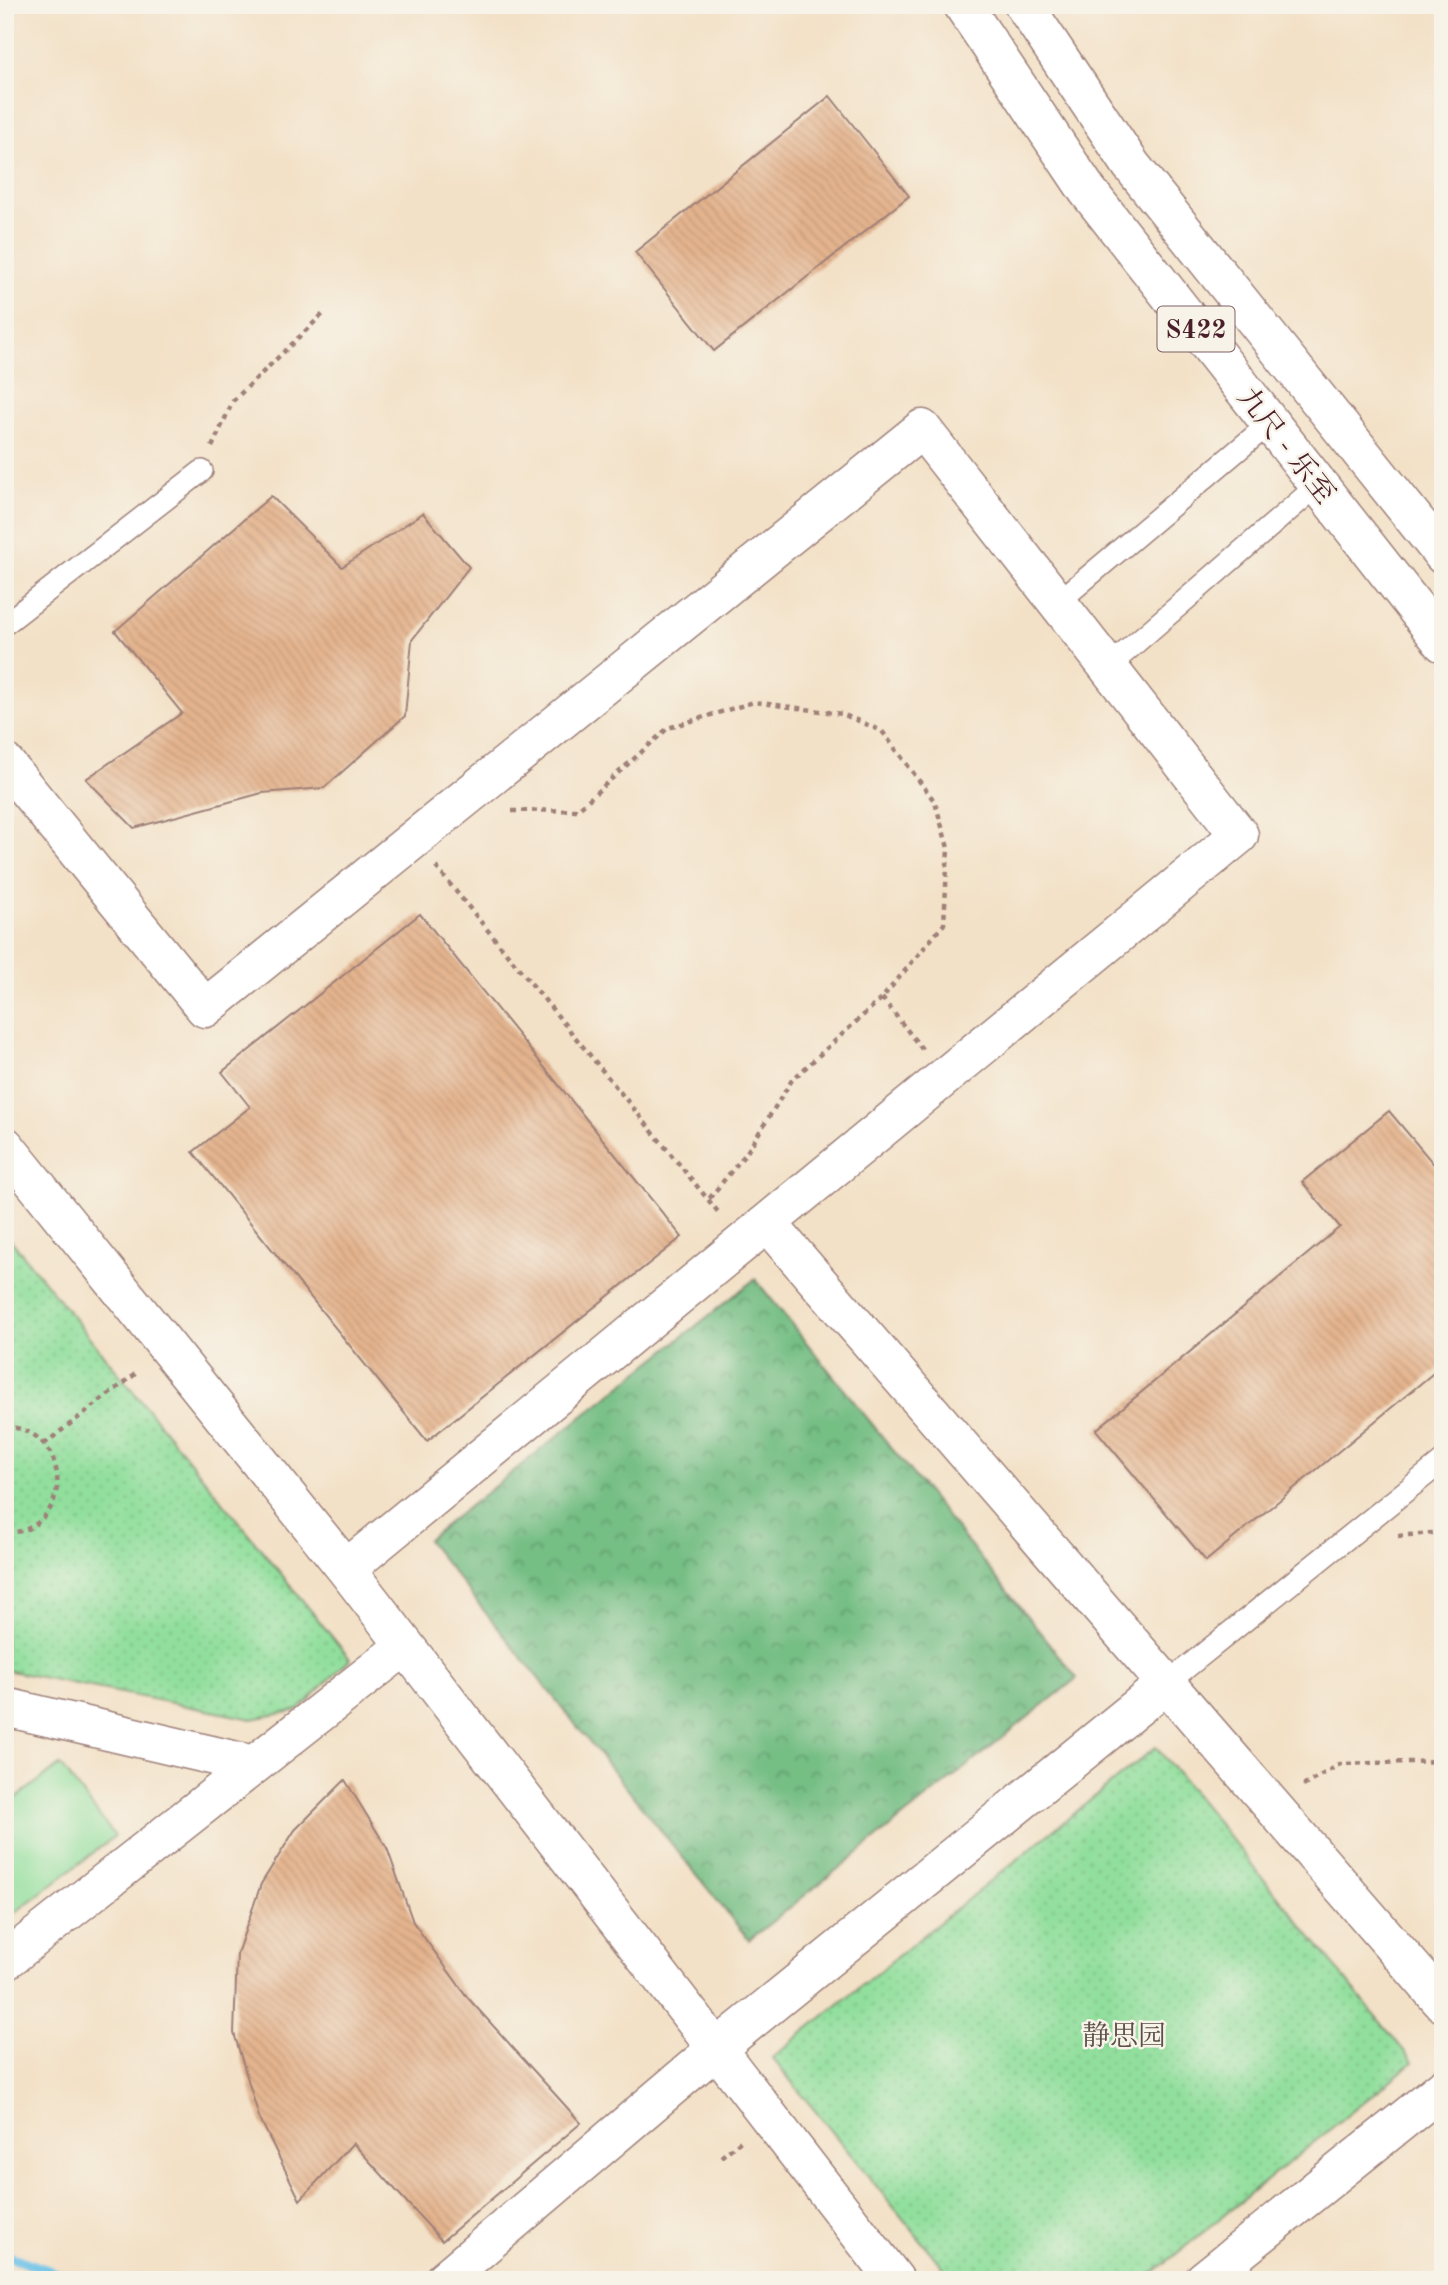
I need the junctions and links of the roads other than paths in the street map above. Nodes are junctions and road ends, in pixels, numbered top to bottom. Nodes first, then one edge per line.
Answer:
1 (963, 5) edge
2 (1024, 5) edge
3 (1270, 423) junction
4 (202, 471) road end
5 (1318, 485) junction
6 (1443, 555) edge
7 (1057, 603) junction
8 (5, 624) edge
9 (1443, 643) edge
10 (1108, 667) junction
11 (5, 763) edge
12 (5, 1146) edge
13 (755, 1233) junction
14 (1443, 1461) edge
15 (346, 1569) junction
16 (405, 1646) junction
17 (1166, 1684) junction
18 (5, 1707) edge
19 (254, 1765) junction
20 (5, 1961) edge
21 (1436, 1982) edge
22 (716, 2049) junction
23 (1443, 2088) edge
24 (444, 2280) edge
25 (895, 2280) edge
26 (1204, 2280) edge

1 - 3 street, 九尺 - 乐至 / S422
2 - 6 street, 九尺 - 乐至 / S422
3 - 5 street, 九尺 - 乐至 / S422
3 - 7 lane
4 - 8 lane
5 - 9 street, 九尺 - 乐至 / S422
5 - 10 lane
7 - 10 street
7 - 11 street
10 - 13 street
12 - 15 street
13 - 15 street
13 - 17 street
14 - 17 lane
15 - 16 street
16 - 19 street
16 - 22 street
17 - 21 street
17 - 22 street
18 - 19 street
19 - 20 street
22 - 24 street
22 - 25 street
23 - 26 street

